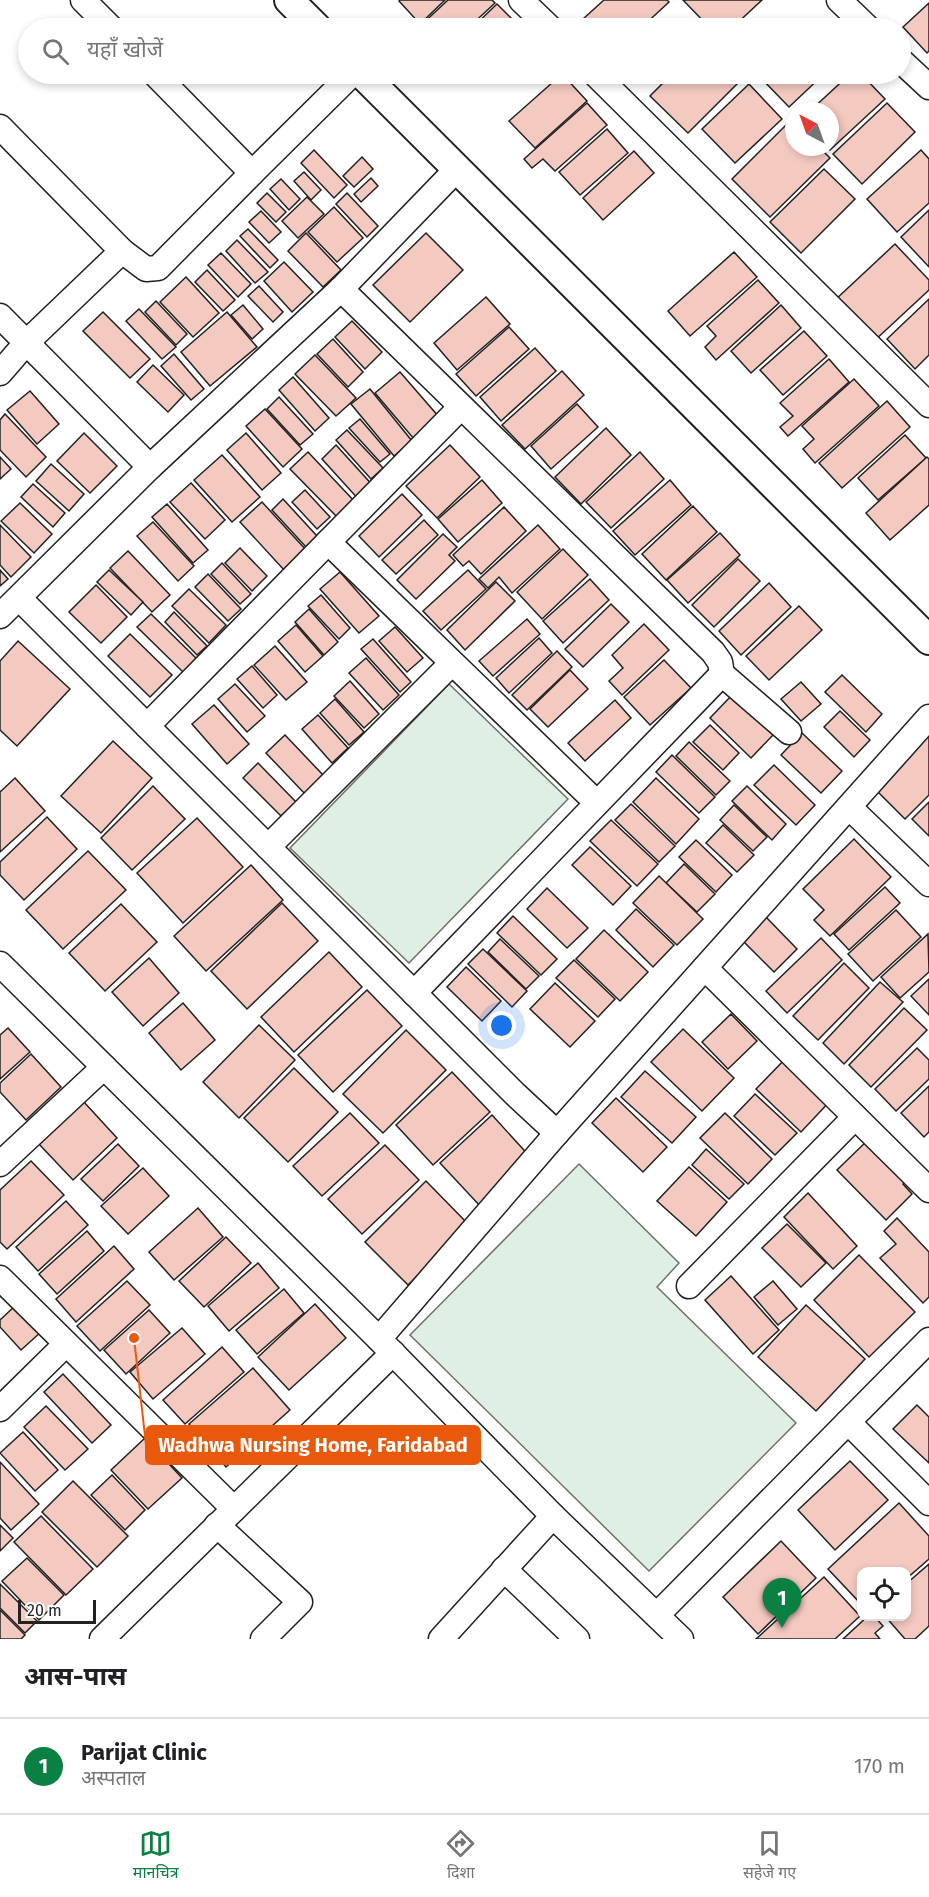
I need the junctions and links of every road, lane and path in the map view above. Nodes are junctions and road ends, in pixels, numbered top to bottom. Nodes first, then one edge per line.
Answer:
1 (83, 0) edge
2 (289, 0) edge
3 (521, 0) edge
4 (839, 0) edge
5 (101, 18) edge
6 (307, 18) edge
7 (540, 18) edge
8 (858, 18) edge
9 (911, 70) edge
10 (165, 84) edge
11 (342, 84) edge
12 (372, 84) edge
13 (605, 84) edge
14 (929, 87) edge
15 (0, 127) edge
16 (457, 169) junction
17 (252, 173) junction
18 (122, 252) junction
19 (341, 289) junction
20 (0, 316) edge
21 (26, 343) junction
22 (0, 373) edge
23 (929, 405) edge
24 (461, 407) junction
25 (150, 467) junction
26 (328, 542) junction
27 (19, 598) junction
28 (0, 616) edge
29 (929, 640) edge
30 (452, 663) junction
31 (722, 674) junction
32 (929, 717) edge
33 (147, 726) junction
34 (789, 732) dead end
35 (597, 803) junction
36 (849, 807) junction
37 (268, 846) junction
38 (929, 884) edge
39 (0, 964) edge
40 (705, 968) junction
41 (414, 993) junction
42 (104, 1067) junction
43 (855, 1117) junction
44 (557, 1133) junction
45 (0, 1164) edge
46 (929, 1190) edge
47 (0, 1278) edge
48 (689, 1286) dead end
49 (929, 1340) edge
50 (66, 1344) junction
51 (386, 1346) junction
52 (0, 1409) edge
53 (848, 1422) junction
54 (929, 1503) edge
55 (553, 1516) junction
56 (226, 1517) junction
57 (504, 1569) junction
58 (657, 1615) junction
59 (678, 1638) edge
60 (102, 1639) edge
61 (263, 1639) edge
62 (441, 1639) edge
63 (577, 1639) edge

1 - 5 street
2 - 6 street
3 - 7 street
4 - 8 street
9 - 14 street
10 - 17 street
11 - 17 street
12 - 16 street
13 - 23 street
15 - 18 street
16 - 19 street
16 - 29 street
17 - 18 street
18 - 21 street
19 - 24 street
19 - 25 street
20 - 21 street
21 - 22 street
21 - 25 street
24 - 26 street
24 - 31 street
25 - 27 street
26 - 30 street
26 - 33 street
27 - 28 street
27 - 33 street
30 - 35 street
30 - 37 street
31 - 34 street
31 - 35 street
32 - 36 street
33 - 37 street
35 - 41 street
36 - 38 street
36 - 40 street
37 - 41 street
39 - 42 street
40 - 43 street
40 - 44 street
41 - 44 street
42 - 45 street
42 - 51 street
43 - 46 street
43 - 48 street
44 - 51 street
47 - 50 street
49 - 53 street
50 - 52 street
50 - 56 street
51 - 55 street
51 - 56 street
53 - 54 street
53 - 58 street
55 - 57 street
55 - 58 street
56 - 60 street
56 - 61 street
57 - 62 street
57 - 63 street
58 - 59 street

